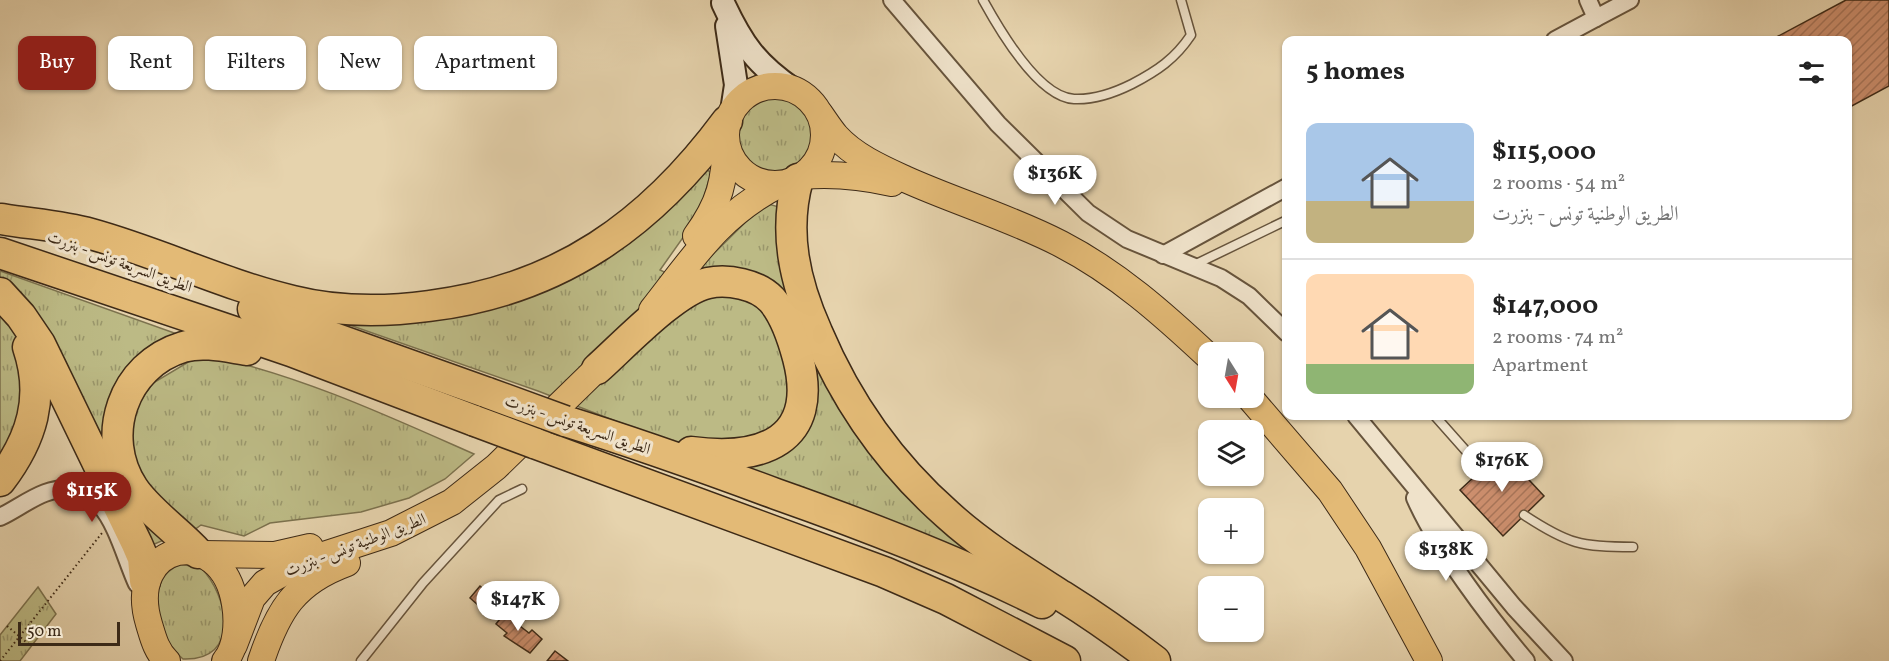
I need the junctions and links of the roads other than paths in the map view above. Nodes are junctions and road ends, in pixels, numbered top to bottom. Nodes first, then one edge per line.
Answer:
1 (892, 0) edge
2 (983, 0) edge
3 (1181, 0) edge
4 (1588, 0) edge
5 (1630, 0) edge
6 (723, 1) edge
7 (1596, 18) junction
8 (1562, 36) edge
9 (794, 90) junction
10 (820, 114) junction
11 (728, 124) junction
12 (793, 179) junction
13 (1282, 191) edge
14 (944, 197) junction
15 (1, 219) edge
16 (1282, 222) edge
17 (0, 253) edge
18 (1163, 255) junction
19 (1192, 266) junction
20 (2, 294) edge
21 (1282, 328) edge
22 (1198, 347) edge
23 (597, 369) junction
24 (388, 389) junction
25 (1259, 408) edge
26 (1359, 420) edge
27 (1441, 420) edge
28 (645, 446) junction
29 (496, 467) junction
30 (1482, 469) dead end
31 (1406, 477) junction
32 (0, 481) edge
33 (522, 489) dead end
34 (1524, 515) dead end
35 (0, 517) edge
36 (1633, 547) dead end
37 (201, 553) junction
38 (144, 589) junction
39 (228, 656) edge
40 (1556, 658) edge
41 (165, 660) edge
42 (261, 661) edge
43 (361, 661) edge
44 (1065, 661) edge
45 (1140, 661) edge
46 (1155, 661) edge
47 (1429, 661) edge
48 (1526, 661) edge

1 - 18 street
2 - 3 lane
4 - 7 street
5 - 7 street
6 - 9 main road
6 - 11 main road
7 - 8 street
9 - 10 main road, الطريق الوطنية تونس - بنزرت
9 - 11 main road
10 - 12 main road, الطريق الوطنية تونس - بنزرت
10 - 14 main road, الطريق الوطنية تونس - بنزرت
11 - 12 main road, الطريق الوطنية تونس - بنزرت
11 - 15 highway
11 - 37 main road, الطريق الوطنية تونس - بنزرت
12 - 14 main road, الطريق الوطنية تونس - بنزرت
12 - 23 main road, الطريق الوطنية تونس - بنزرت
12 - 46 highway
13 - 18 street
14 - 22 main road, الطريق الوطنية تونس - بنزرت
15 - 28 highway, الطريق السريعة تونس - بنزرت, bridge
16 - 19 lane
17 - 24 highway, الطريق السريعة تونس - بنزرت
18 - 19 street
19 - 21 street
20 - 32 highway
20 - 38 highway
23 - 28 highway
23 - 29 main road, الطريق الوطنية تونس - بنزرت
24 - 37 highway
24 - 44 highway, الطريق السريعة تونس - بنزرت, bridge
25 - 47 main road
26 - 31 street
27 - 30 lane
28 - 45 highway, الطريق السريعة تونس - بنزرت
29 - 39 main road, الطريق الوطنية تونس - بنزرت
29 - 42 main road
31 - 40 street
31 - 48 street
33 - 43 lane
34 - 36 lane
35 - 38 street
37 - 38 main road, الطريق الوطنية تونس - بنزرت
37 - 39 main road, الطريق الوطنية تونس - بنزرت
38 - 41 main road

